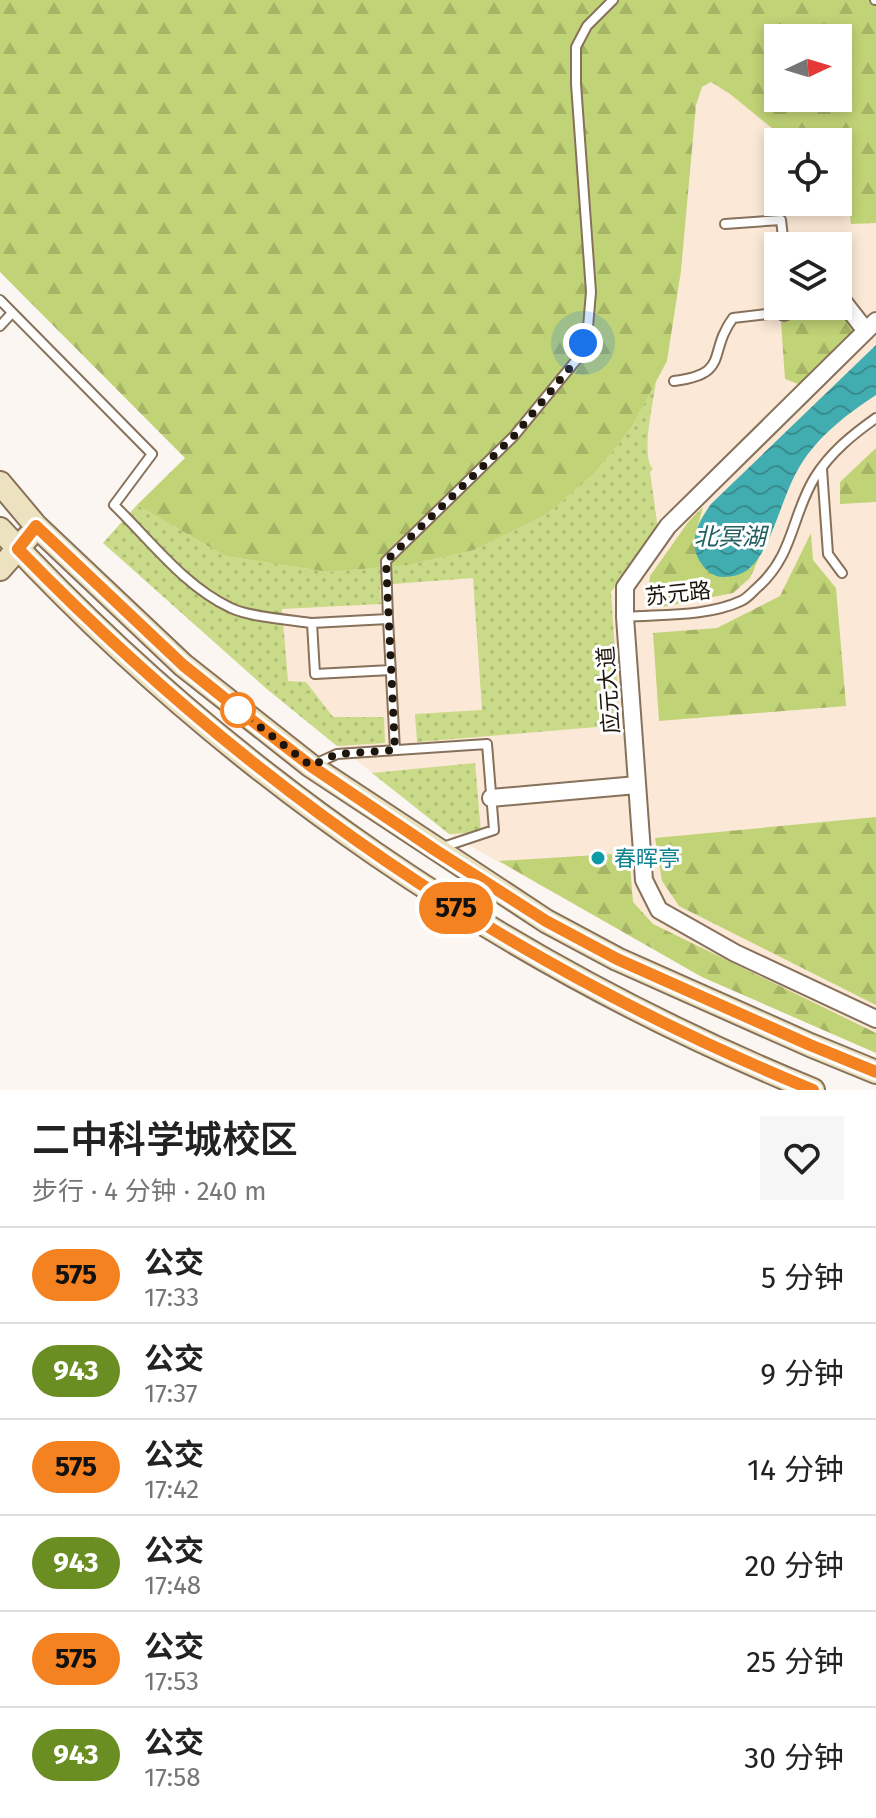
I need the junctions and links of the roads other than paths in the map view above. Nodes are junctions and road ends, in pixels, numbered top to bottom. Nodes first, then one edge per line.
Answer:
1 (613, 0) edge
2 (725, 224) dead end
3 (782, 232) edge
4 (0, 300) edge
5 (852, 308) edge
6 (12, 313) junction
7 (764, 313) edge
8 (0, 326) edge
9 (871, 326) edge
10 (674, 381) dead end
11 (876, 418) edge
12 (822, 468) junction
13 (0, 483) edge
14 (36, 526) junction
15 (0, 529) edge
16 (18, 549) junction
17 (0, 569) edge
18 (842, 573) dead end
19 (625, 617) junction
20 (388, 619) junction
21 (312, 623) junction
22 (391, 670) junction
23 (395, 750) junction
24 (311, 766) junction
25 (637, 785) junction
26 (491, 798) junction
27 (435, 850) junction
28 (876, 1019) edge
29 (810, 1045) junction
30 (876, 1072) edge
31 (799, 1087) edge

1 - 20 lane
2 - 3 lane
4 - 6 lane
5 - 9 street
6 - 8 lane
6 - 21 lane
7 - 10 lane
9 - 19 street, 应元大道
11 - 12 lane, 苏元路
12 - 18 lane
12 - 19 lane, 苏元路
13 - 14 main road
14 - 16 main road
14 - 24 main road
15 - 16 main road
16 - 17 main road
16 - 31 main road
19 - 25 street, 应元大道
20 - 21 lane
20 - 22 lane
21 - 22 lane
22 - 23 lane
23 - 24 lane
23 - 26 lane
24 - 27 main road
25 - 26 street
25 - 28 street, 应元大道
26 - 27 lane
27 - 29 main road
29 - 30 main road
29 - 31 main road

